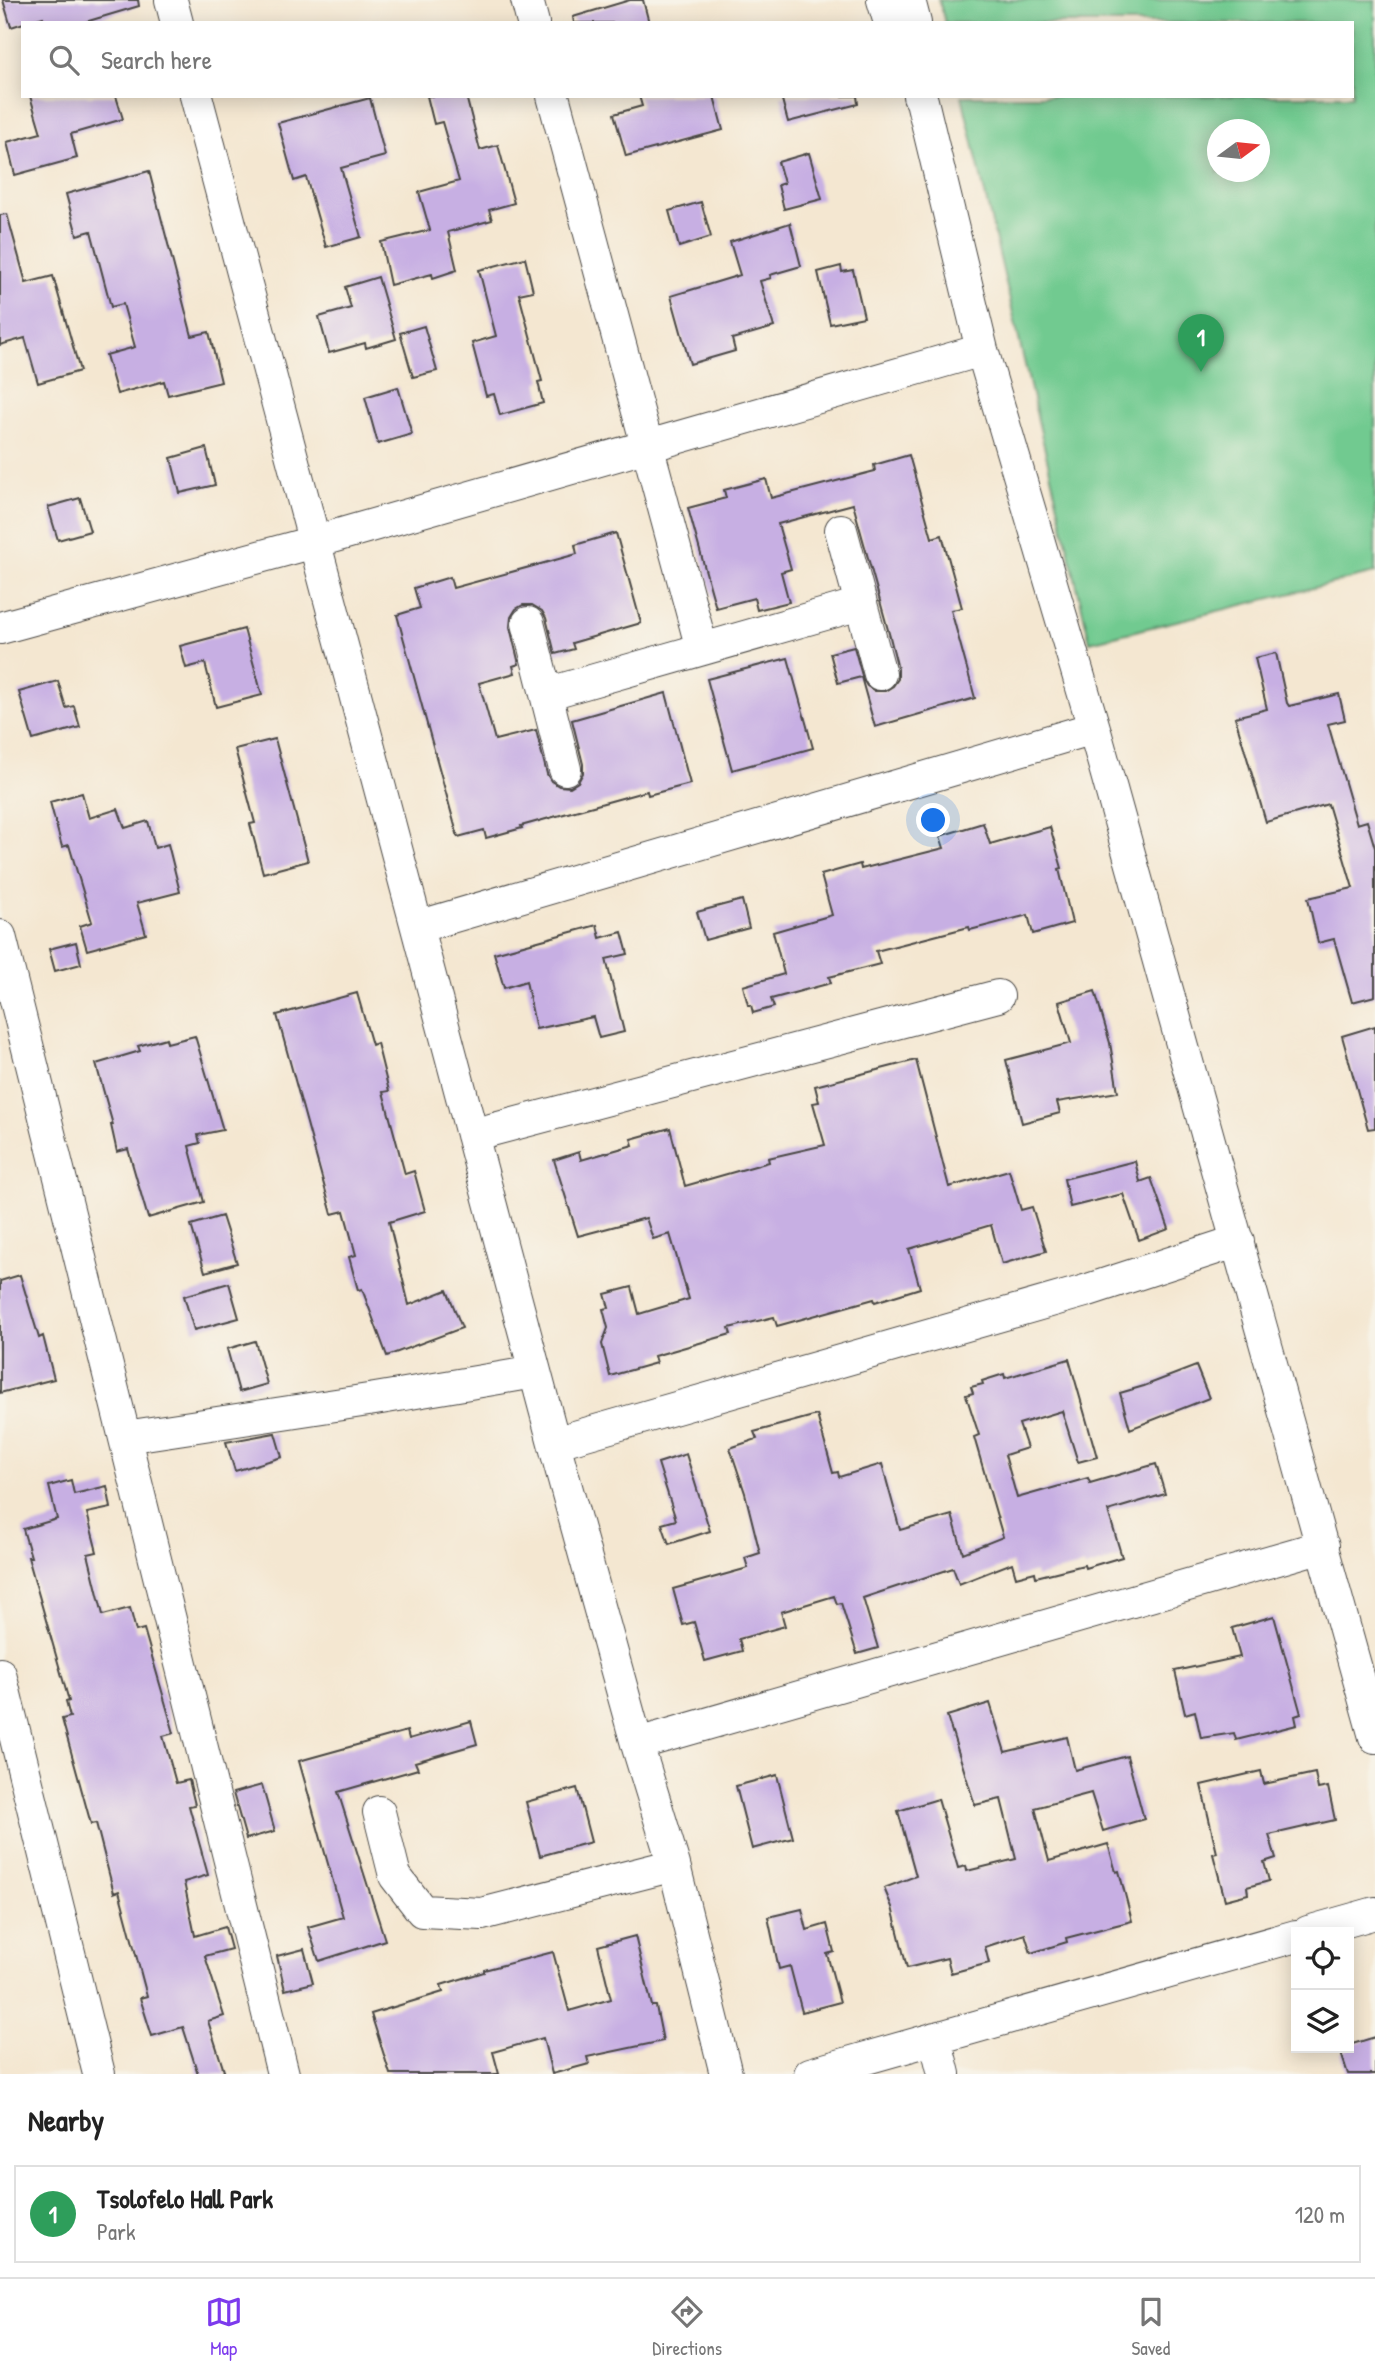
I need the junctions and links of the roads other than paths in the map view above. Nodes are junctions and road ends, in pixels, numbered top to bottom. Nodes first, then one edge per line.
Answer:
1 (171, 0) edge
2 (527, 0) edge
3 (883, 0) edge
4 (909, 0) edge
5 (176, 21) edge
6 (532, 21) edge
7 (889, 21) edge
8 (914, 21) edge
9 (197, 98) edge
10 (554, 98) edge
11 (921, 98) edge
12 (982, 350) junction
13 (647, 445) junction
14 (841, 530) dead end
15 (314, 542) junction
16 (860, 604) junction
17 (528, 623) dead end
18 (0, 628) edge
19 (702, 649) junction
20 (880, 674) dead end
21 (546, 694) junction
22 (1094, 728) junction
23 (565, 769) dead end
24 (417, 927) junction
25 (0, 936) edge
26 (998, 996) dead end
27 (472, 1135) junction
28 (1238, 1241) junction
29 (535, 1372) junction
30 (125, 1437) junction
31 (554, 1443) junction
32 (1323, 1546) junction
33 (0, 1674) edge
34 (1375, 1737) edge
35 (637, 1744) junction
36 (379, 1812) dead end
37 (674, 1865) junction
38 (1375, 1913) edge
39 (1326, 1927) edge
40 (1291, 1937) edge
41 (935, 2038) junction
42 (99, 2074) edge
43 (283, 2074) edge
44 (726, 2074) edge
45 (810, 2074) edge
46 (944, 2074) edge

1 - 5 street
2 - 6 street
3 - 7 street
4 - 8 street
9 - 15 street
10 - 13 street
11 - 12 street
12 - 13 street
12 - 22 street
13 - 15 street
13 - 19 street
14 - 16 street
15 - 18 street
15 - 24 street
16 - 19 street
16 - 20 street
17 - 21 street
19 - 21 street
21 - 23 street
22 - 24 street
22 - 28 street
24 - 27 street
25 - 30 street
26 - 27 street
27 - 29 street
28 - 31 street
28 - 32 street
29 - 30 street
29 - 31 street
30 - 43 street
31 - 35 street
32 - 34 street
32 - 35 street
33 - 42 street
35 - 37 street
36 - 37 street
37 - 44 street
38 - 39 street
40 - 41 street
41 - 45 street
41 - 46 street

